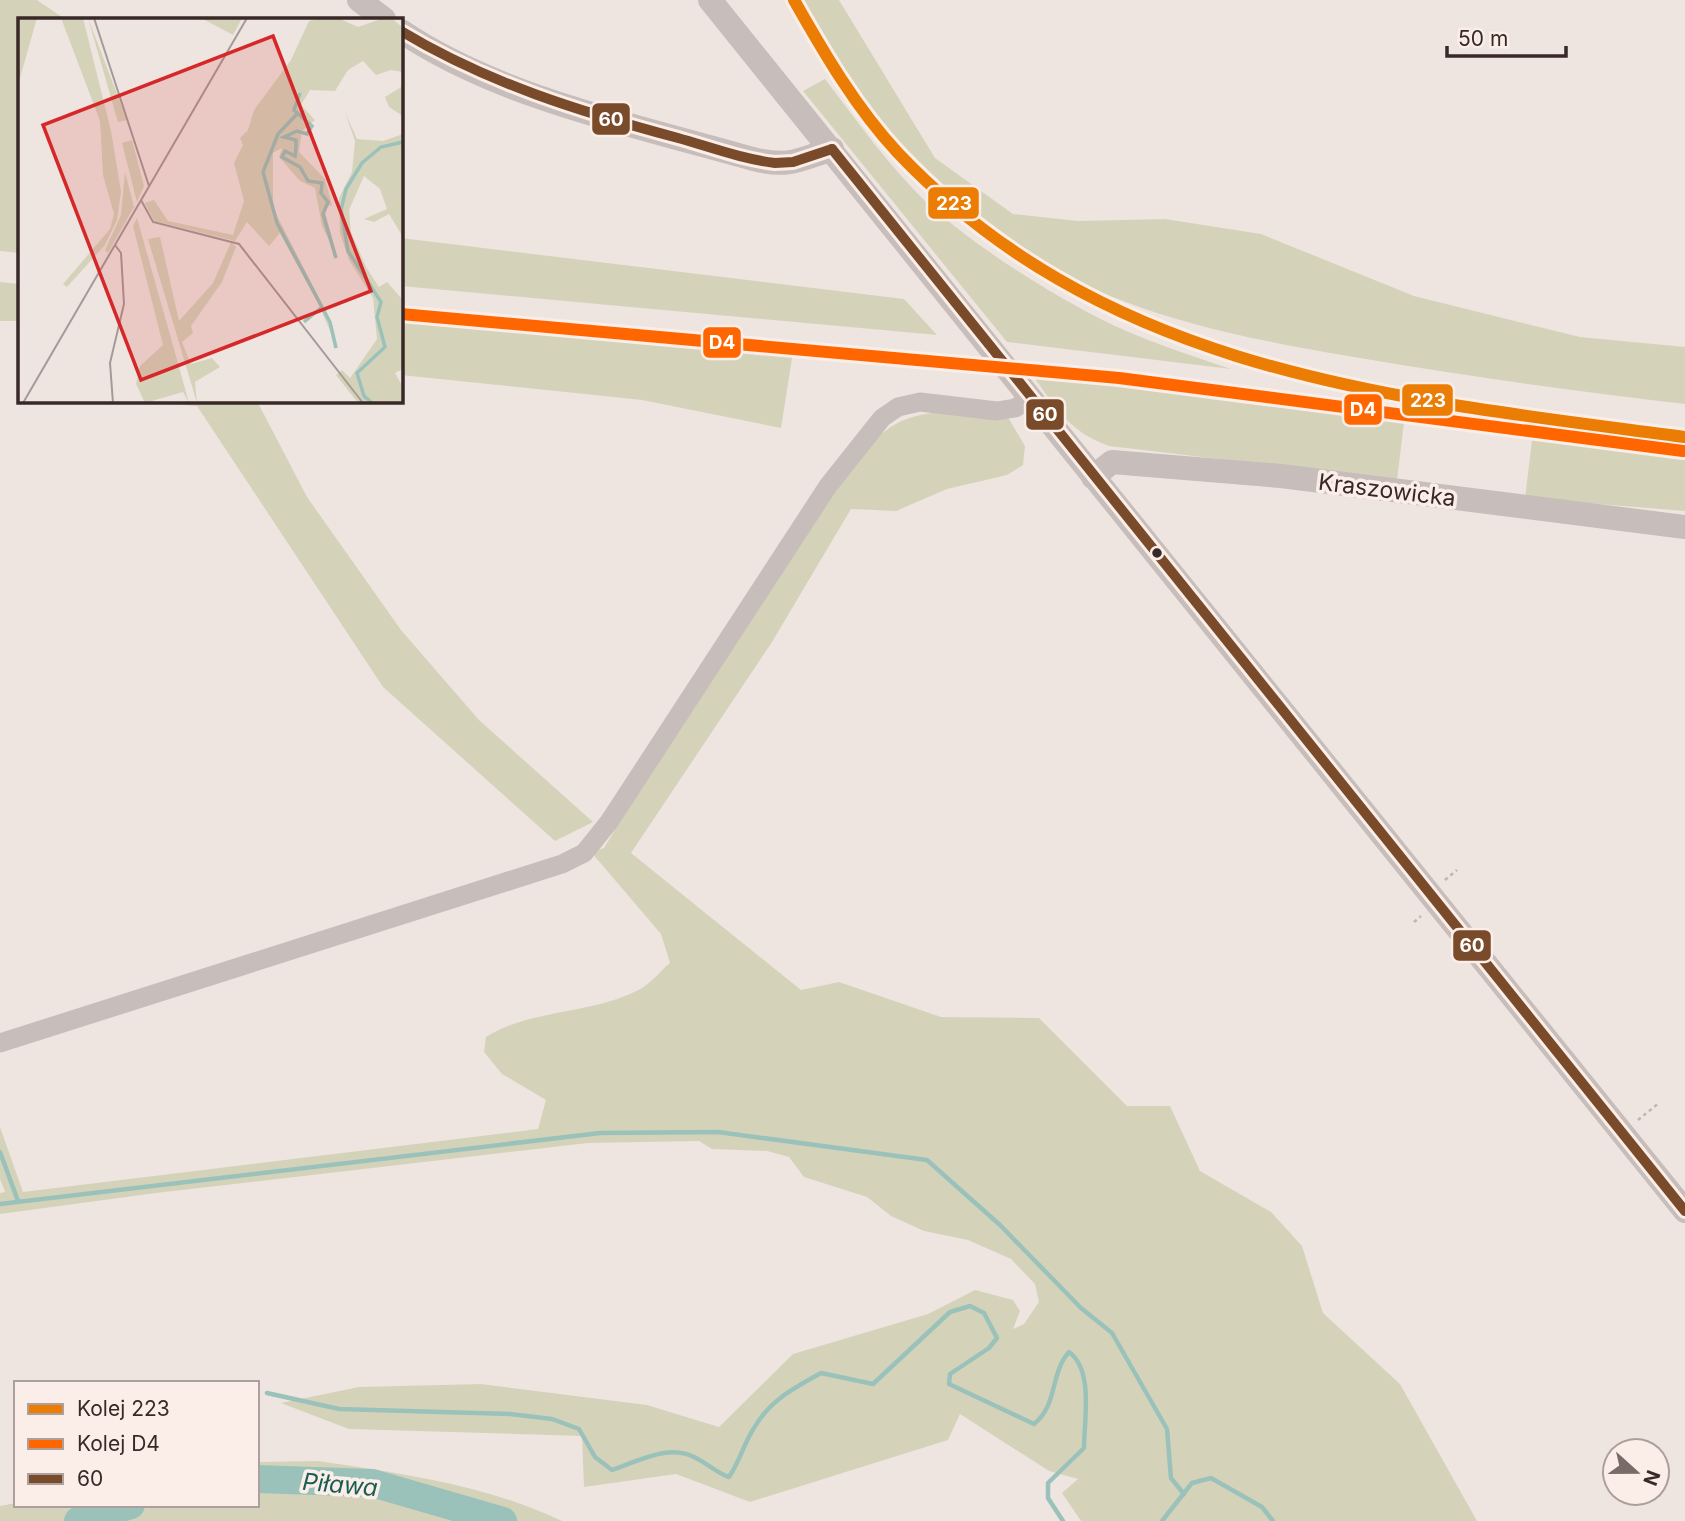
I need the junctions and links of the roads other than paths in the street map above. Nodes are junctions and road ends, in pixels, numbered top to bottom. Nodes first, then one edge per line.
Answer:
1 (359, 0) edge
2 (710, 0) edge
3 (383, 18) edge
4 (402, 32) edge
5 (832, 149) junction
6 (1032, 398) junction
7 (1093, 477) junction
8 (1685, 527) edge
9 (0, 1043) edge
10 (1685, 1211) edge

1 - 3 street
2 - 5 street
4 - 5 street
5 - 6 street
6 - 7 street
6 - 9 street
7 - 8 street, Kraszowicka
7 - 10 street

